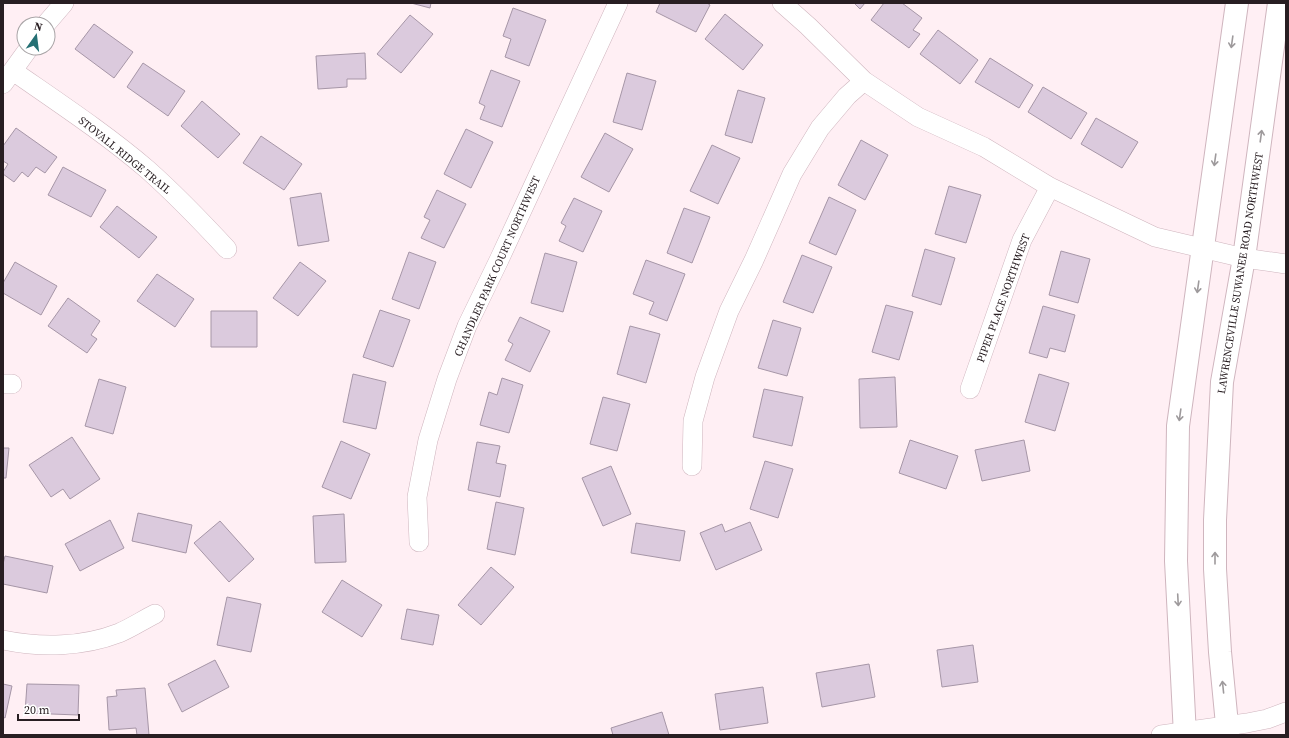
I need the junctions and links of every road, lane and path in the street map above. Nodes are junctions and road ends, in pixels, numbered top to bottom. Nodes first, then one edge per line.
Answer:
1 (64, 3) edge
2 (618, 3) edge
3 (782, 3) edge
4 (1237, 3) edge
5 (1279, 4) edge
6 (53, 16) edge
7 (23, 56) edge
8 (8, 78) edge
9 (864, 81) junction
10 (1050, 187) junction
11 (1204, 248) junction
12 (228, 249) dead end
13 (1244, 258) junction
14 (1286, 264) edge
15 (970, 389) dead end
16 (692, 466) dead end
17 (419, 542) dead end
18 (154, 614) dead end
19 (3, 640) edge
20 (1286, 712) edge
21 (1228, 731) edge
22 (1184, 734) edge
23 (1161, 735) edge

1 - 6 street
2 - 17 street, CHANDLER PARK COURT NORTHWEST
3 - 9 street
4 -> 11 main road
13 -> 5 main road, LAWRENCEVILLE SUWANEE ROAD NORTHWEST
7 - 8 street
8 - 12 street, STOVALL RIDGE TRAIL
9 - 10 street
9 - 16 street
10 - 11 street
10 - 15 street, PIPER PLACE NORTHWEST
11 - 13 street
11 -> 22 main road
13 - 14 street
21 -> 13 main road, LAWRENCEVILLE SUWANEE ROAD NORTHWEST
18 - 19 street
20 - 21 street
21 - 22 street
22 - 23 street

